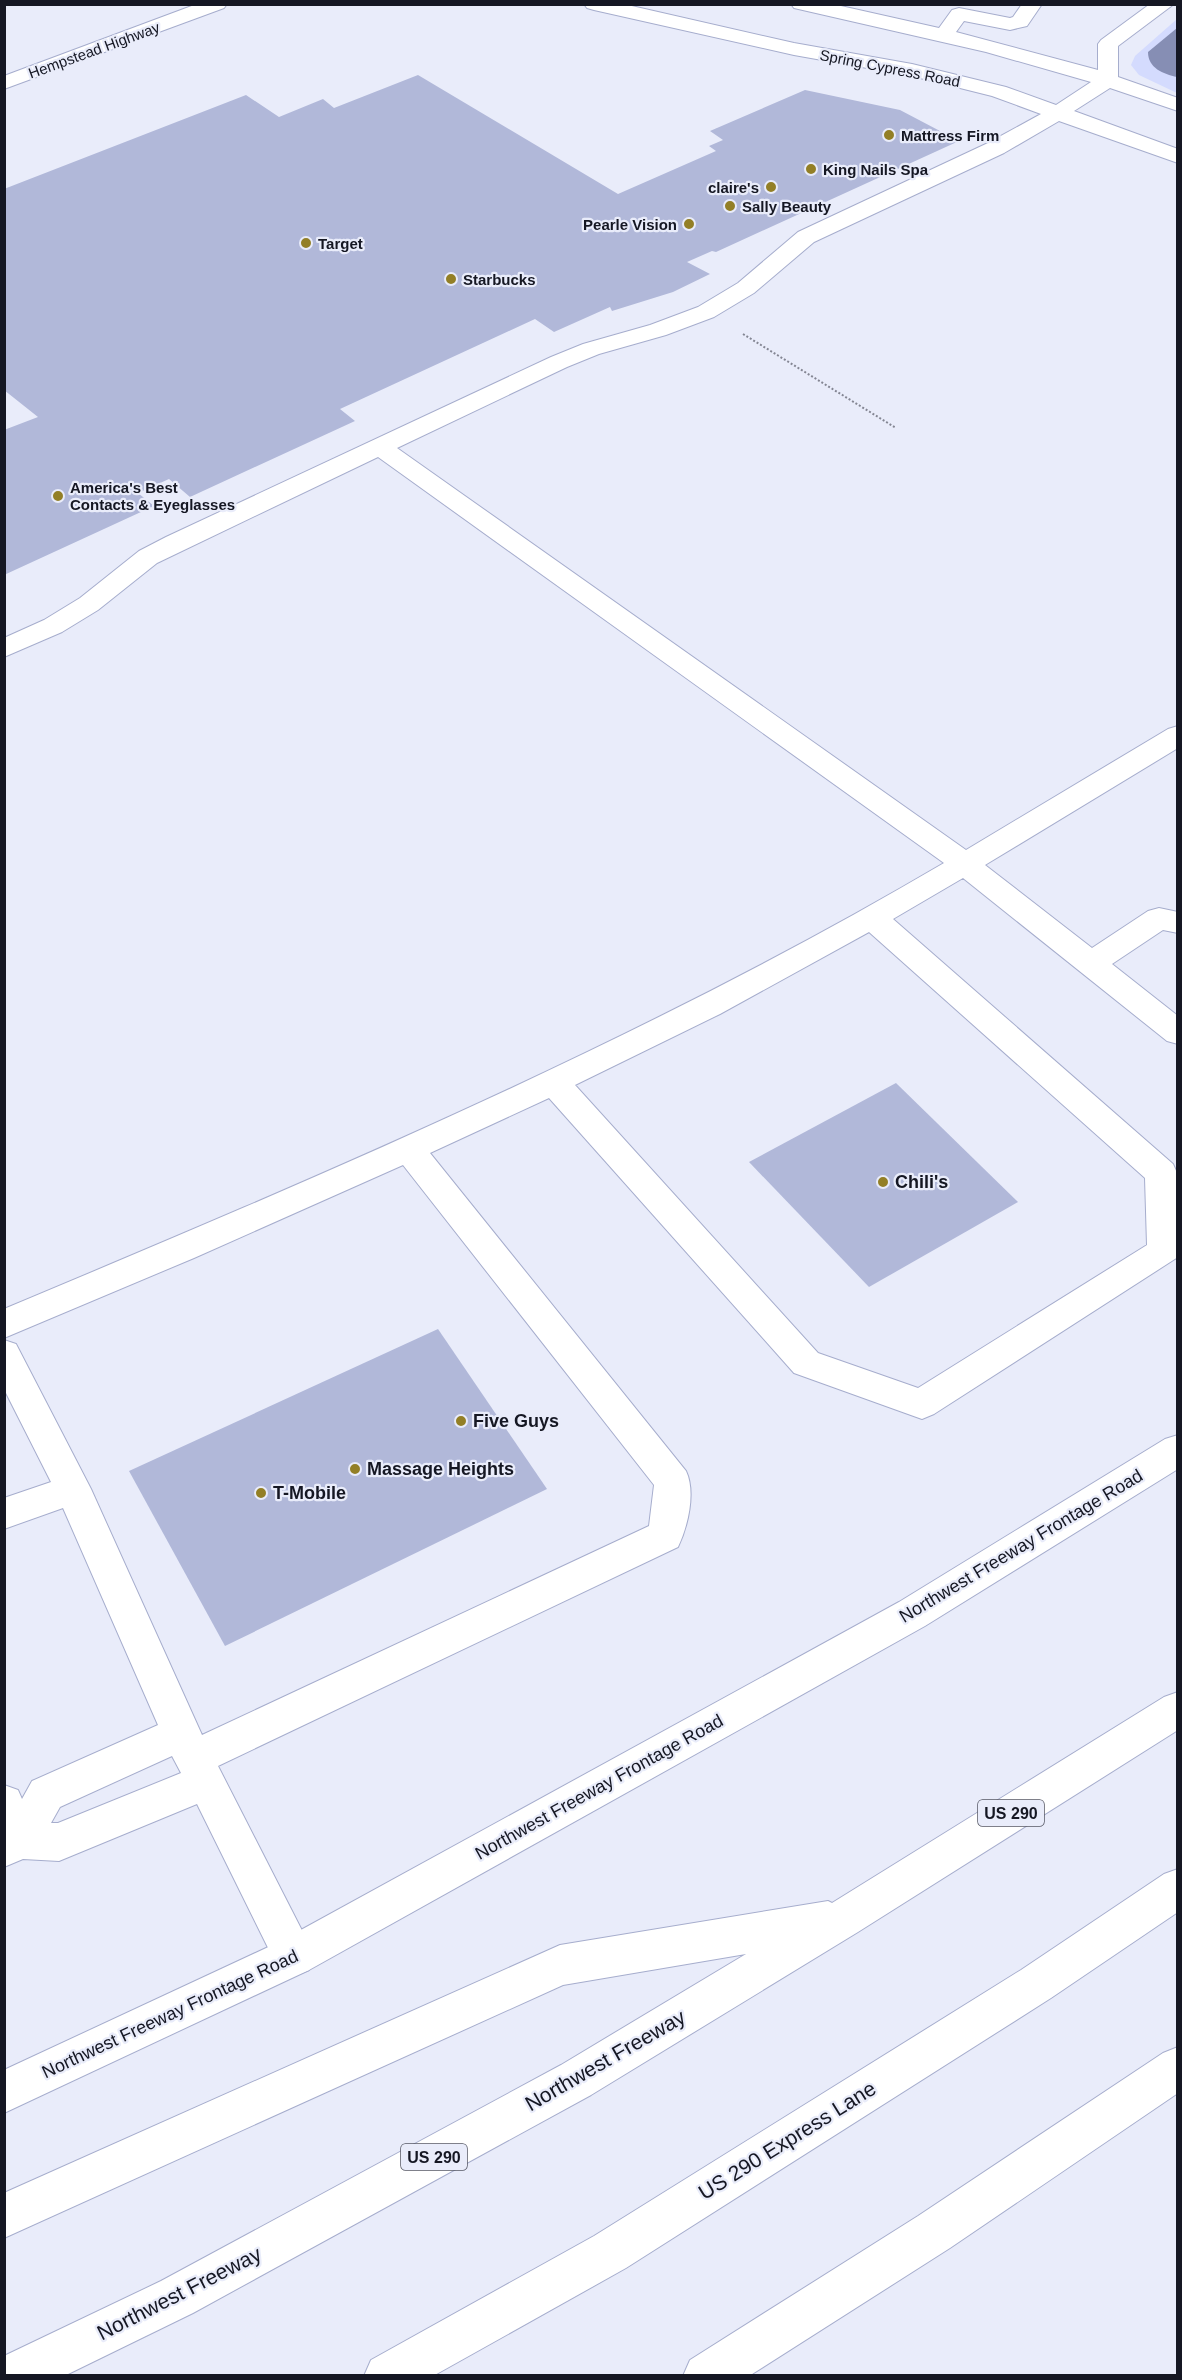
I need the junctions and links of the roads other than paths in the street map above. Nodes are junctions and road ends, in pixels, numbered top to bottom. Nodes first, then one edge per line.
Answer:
1 (217, 4) edge
2 (594, 4) edge
3 (801, 4) edge
4 (1032, 4) edge
5 (1164, 4) edge
6 (936, 9) dead end
7 (959, 14) junction
8 (945, 34) junction
9 (1108, 80) junction
10 (4, 82) edge
11 (1178, 105) edge
12 (1059, 112) junction
13 (1178, 157) edge
14 (380, 447) junction
15 (4, 649) edge
16 (1178, 735) edge
17 (964, 863) junction
18 (870, 917) junction
19 (1178, 923) edge
20 (1091, 964) junction
21 (1178, 1033) edge
22 (553, 1082) junction
23 (408, 1148) junction
24 (4, 1324) edge
25 (4, 1354) edge
26 (1178, 1450) edge
27 (73, 1489) junction
28 (4, 1514) edge
29 (1178, 1709) edge
30 (194, 1758) junction
31 (4, 1803) edge
32 (13, 1844) edge
33 (1178, 1888) edge
34 (844, 1918) junction
35 (294, 1956) junction
36 (1178, 2068) edge
37 (4, 2092) edge
38 (4, 2216) edge
39 (13, 2376) edge
40 (387, 2376) edge
41 (706, 2376) edge

1 - 10 main road, Hempstead Highway
2 - 12 main road, Spring Cypress Road
3 - 8 main road
4 - 7 main road
5 - 9 main road
6 - 7 main road
7 - 8 main road
8 - 9 main road
9 - 11 main road
9 - 12 main road
12 - 13 main road, Spring Cypress Road
12 - 14 main road
14 - 15 main road
14 - 17 main road
16 - 17 main road
17 - 18 main road
17 - 20 main road
18 - 22 main road
18 - 22 main road
19 - 20 main road
20 - 21 main road
22 - 23 main road
23 - 24 main road
23 - 30 main road
25 - 27 main road
26 - 35 main road, Northwest Freeway Frontage Road
27 - 28 main road
27 - 30 main road
29 - 34 main road, Northwest Freeway / US 290
30 - 32 main road
30 - 32 main road
30 - 35 main road
31 - 32 main road
33 - 40 main road, US 290 Express Lane
34 - 38 main road
34 - 39 main road, Northwest Freeway / US 290
35 - 37 main road, Northwest Freeway Frontage Road
36 - 41 main road

